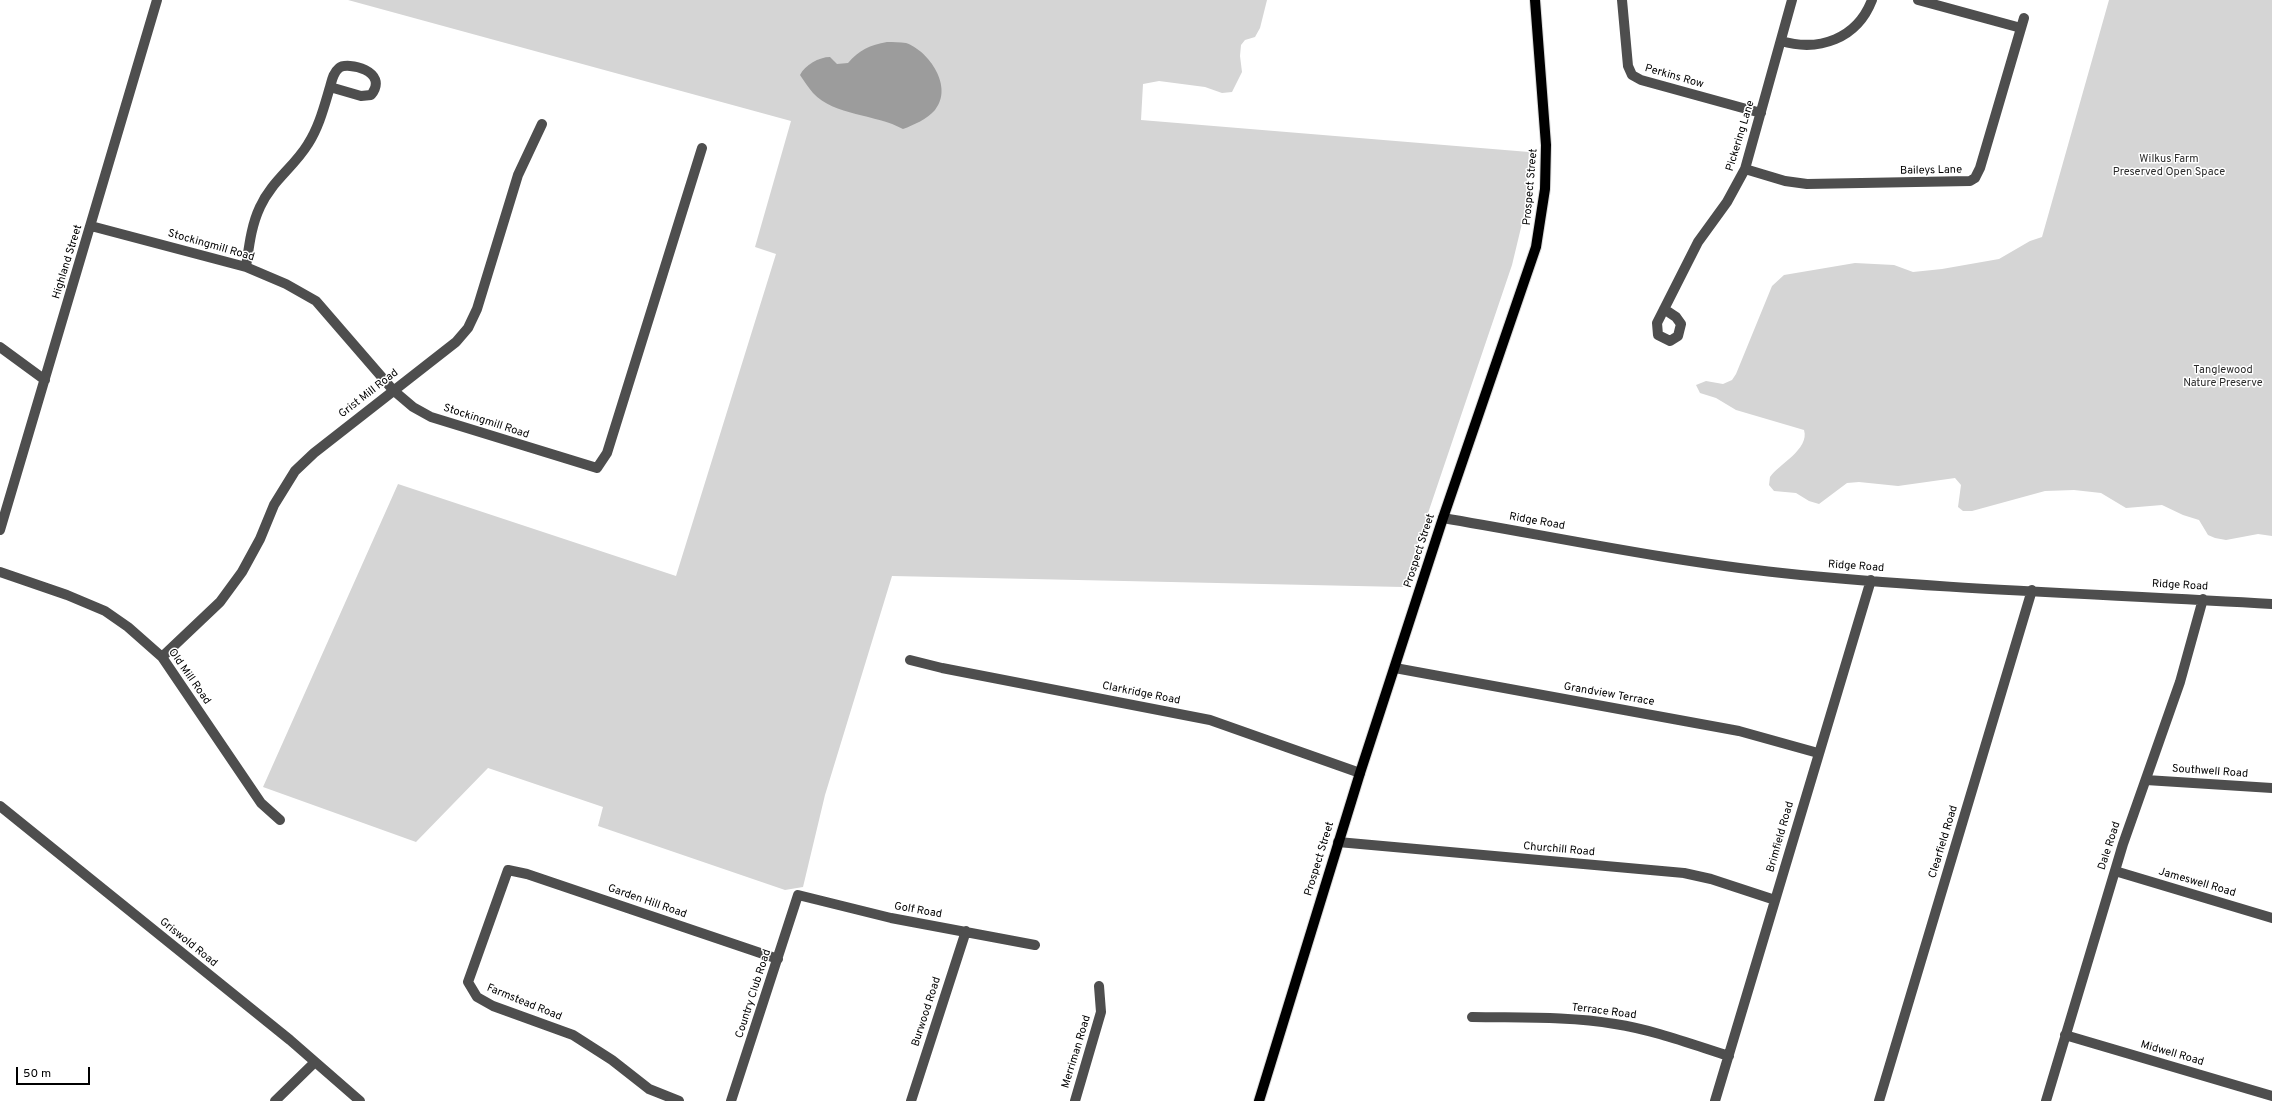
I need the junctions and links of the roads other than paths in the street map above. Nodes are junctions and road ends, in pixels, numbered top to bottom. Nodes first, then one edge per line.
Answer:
1 (157, 0) edge
2 (1535, 0) edge
3 (1622, 0) edge
4 (1792, 0) edge
5 (1872, 0) edge
6 (1918, 0) edge
7 (1781, 41) junction
8 (330, 87) dead end
9 (1761, 113) junction
10 (542, 124) dead end
11 (702, 148) dead end
12 (1744, 169) junction
13 (91, 226) junction
14 (246, 267) junction
15 (1664, 309) dead end
16 (0, 347) edge
17 (45, 380) junction
18 (393, 390) junction
19 (1443, 518) junction
20 (0, 530) edge
21 (0, 572) edge
22 (1871, 580) junction
23 (2032, 590) junction
24 (2203, 600) junction
25 (2272, 604) edge
26 (162, 656) junction
27 (910, 660) dead end
28 (1395, 668) junction
29 (1818, 753) junction
30 (1360, 773) junction
31 (2146, 780) junction
32 (2272, 788) edge
33 (0, 806) edge
34 (280, 820) dead end
35 (1338, 842) junction
36 (508, 870) joint
37 (2114, 872) junction
38 (798, 895) joint
39 (1775, 900) junction
40 (2272, 918) edge
41 (966, 931) junction
42 (1035, 945) dead end
43 (778, 959) junction
44 (1099, 986) dead end
45 (1472, 1017) dead end
46 (2065, 1035) junction
47 (1729, 1056) junction
48 (315, 1062) junction
49 (2272, 1096) edge
50 (275, 1101) edge
51 (360, 1101) edge
52 (679, 1101) edge
53 (731, 1101) edge
54 (911, 1101) edge
55 (1075, 1101) edge
56 (1259, 1101) edge
57 (1715, 1101) edge
58 (1879, 1101) edge
59 (2046, 1101) edge

1 - 13 street, Highland Street
2 - 19 main road, Prospect Street
3 - 9 street, Perkins Row
4 - 7 street, Pickering Lane
5 - 7 street
6 - 12 street, Baileys Lane
7 - 9 street, Pickering Lane
8 - 14 street
9 - 12 street, Pickering Lane
10 - 18 street, Grist Mill Road
11 - 18 street, Stockingmill Road
12 - 15 street, Pickering Lane
13 - 14 street, Stockingmill Road
13 - 17 street, Highland Street
14 - 18 street, Stockingmill Road
16 - 17 street
17 - 20 street, Highland Street
18 - 26 street, Grist Mill Road
19 - 22 street, Ridge Road
19 - 28 main road, Prospect Street
21 - 26 street, Old Mill Road
22 - 23 street, Ridge Road
22 - 29 street, Brimfield Road
23 - 24 street, Ridge Road
23 - 58 street, Clearfield Road
24 - 25 street, Ridge Road
24 - 31 street, Dale Road
26 - 34 street, Old Mill Road
27 - 30 street, Clarkridge Road
28 - 29 street, Grandview Terrace
28 - 30 main road, Prospect Street
29 - 39 street, Brimfield Road
30 - 35 main road, Prospect Street
31 - 32 street, Southwell Road
31 - 37 street, Dale Road
33 - 48 street, Griswold Road
35 - 39 street, Churchill Road
35 - 56 main road, Prospect Street
36 - 43 street, Garden Hill Road
36 - 52 street, Farmstead Road
37 - 40 street, Jameswell Road
37 - 46 street, Dale Road
38 - 41 street, Golf Road
38 - 43 street, Country Club Road
39 - 47 street, Brimfield Road
41 - 42 street, Golf Road
41 - 54 street, Burwood Road
43 - 53 street, Country Club Road
44 - 55 street, Merriman Road
45 - 47 street, Terrace Road
46 - 49 street, Midwell Road
46 - 59 street, Dale Road
47 - 57 street, Brimfield Road
48 - 50 street
48 - 51 street, Griswold Road

